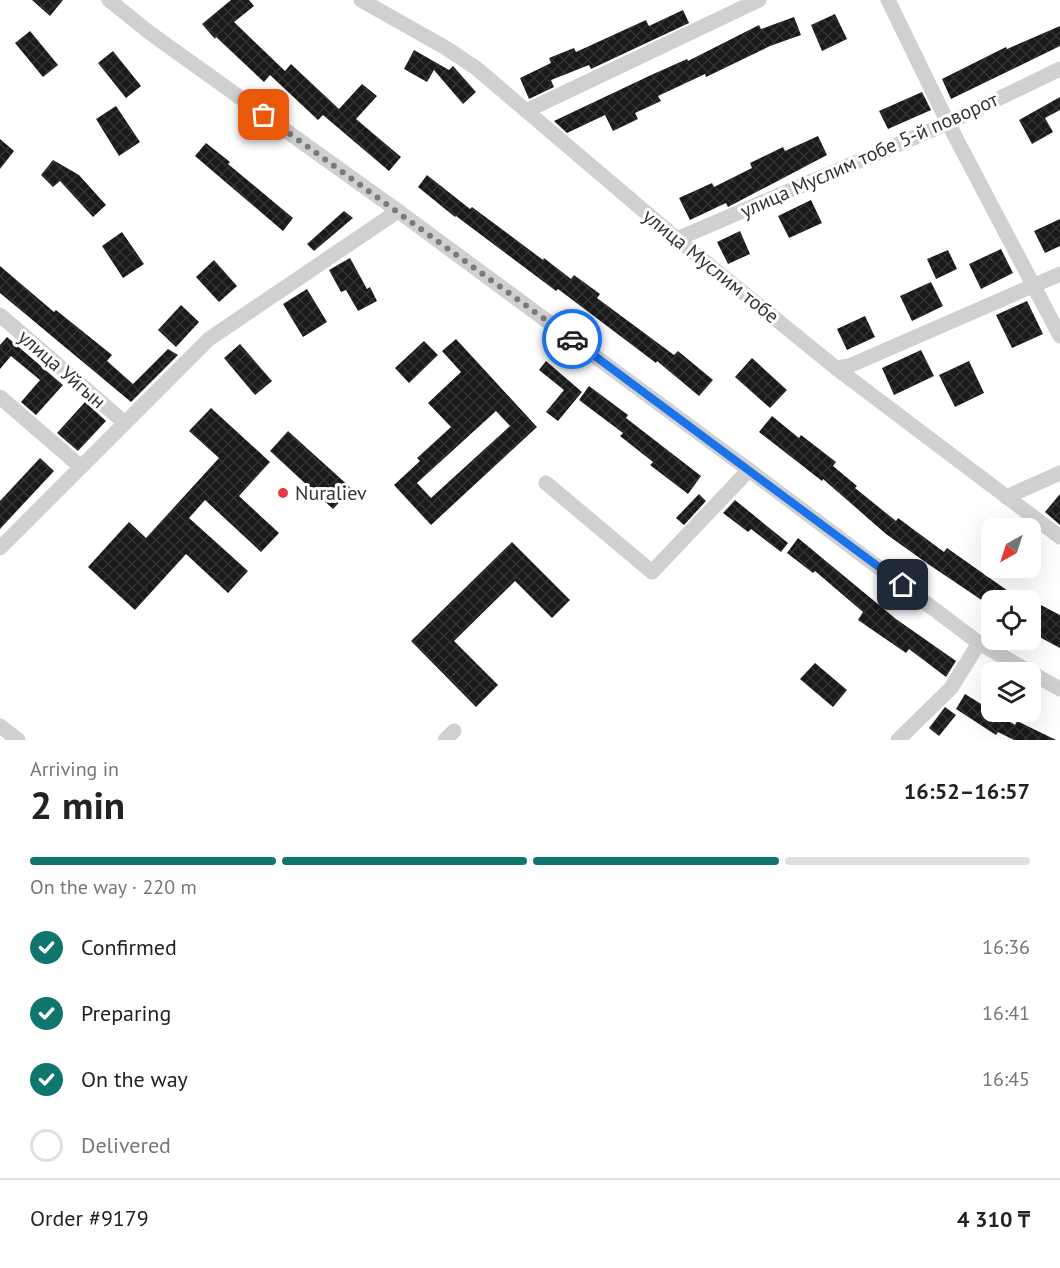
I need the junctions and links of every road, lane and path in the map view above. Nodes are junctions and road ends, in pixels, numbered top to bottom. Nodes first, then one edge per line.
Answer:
1 (109, 0) edge
2 (360, 0) edge
3 (759, 0) edge
4 (888, 0) edge
5 (1060, 69) edge
6 (526, 111) junction
7 (948, 123) junction
8 (398, 211) junction
9 (677, 239) junction
10 (1060, 273) edge
11 (1034, 286) junction
12 (0, 315) edge
13 (1060, 336) edge
14 (836, 368) junction
15 (0, 398) edge
16 (125, 423) junction
17 (81, 467) junction
18 (749, 470) junction
19 (1060, 473) edge
20 (546, 483) dead end
21 (1006, 497) junction
22 (1060, 537) edge
23 (0, 548) edge
24 (979, 643) junction
25 (1012, 662) edge
26 (1041, 678) edge
27 (1060, 689) edge
28 (0, 726) edge
29 (18, 740) edge
30 (898, 740) edge

1 - 8 street
2 - 6 street, улица Муслим тобе
3 - 6 street
4 - 7 street
5 - 7 street, улица Муслим тобе 5-й поворот
6 - 9 street, улица Муслим тобе
7 - 9 street, улица Муслим тобе 5-й поворот
7 - 11 street
8 - 16 street
8 - 18 street
9 - 14 street, улица Муслим тобе
10 - 11 street
11 - 13 street
11 - 14 street
12 - 16 street, улица Уйгын
14 - 21 street, улица Муслим тобе
15 - 17 street
16 - 17 street
17 - 23 street
18 - 20 street
18 - 24 street
19 - 21 street
21 - 22 street, улица Муслим тобе
24 - 25 street
24 - 30 street
26 - 27 street
28 - 29 street

